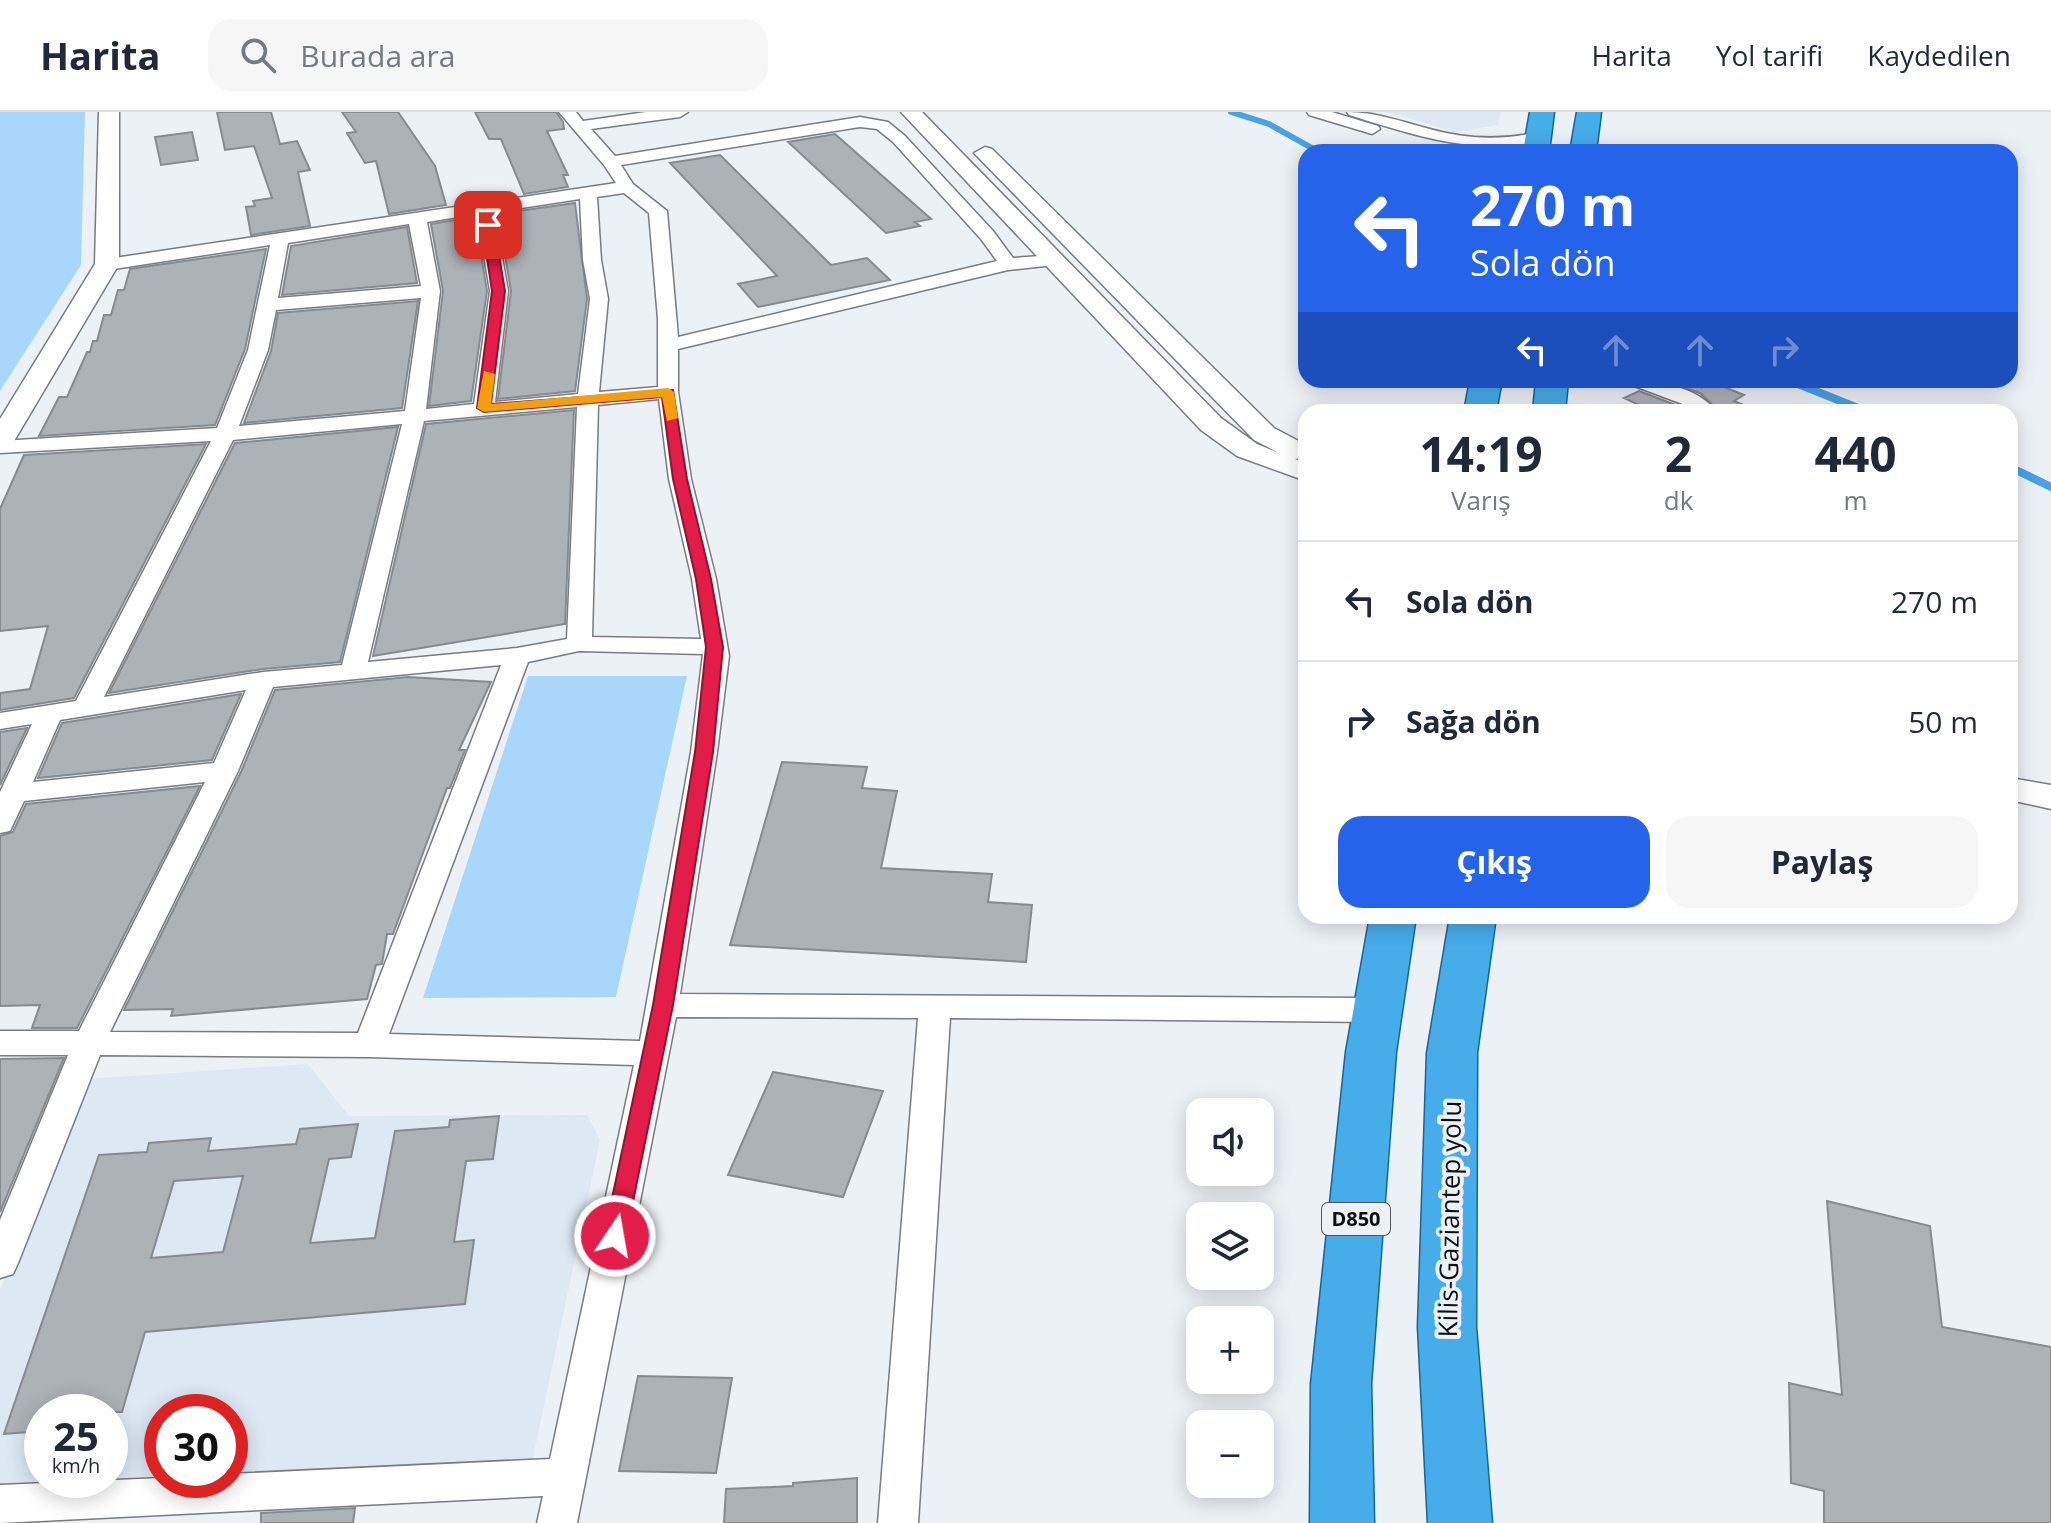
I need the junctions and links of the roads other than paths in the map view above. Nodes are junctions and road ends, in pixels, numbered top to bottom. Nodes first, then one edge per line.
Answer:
1 (109, 112) edge
2 (567, 112) edge
3 (680, 112) edge
4 (911, 112) edge
5 (1315, 112) edge
6 (1355, 112) edge
7 (1589, 112) edge
8 (580, 126) junction
9 (967, 134) dead end
10 (1539, 134) edge
11 (1423, 144) edge
12 (1584, 144) edge
13 (611, 162) junction
14 (627, 187) junction
15 (588, 192) junction
16 (485, 208) junction
17 (417, 218) junction
18 (280, 239) junction
19 (1054, 260) junction
20 (107, 264) junction
21 (1008, 264) junction
22 (431, 291) junction
23 (267, 305) junction
24 (668, 345) junction
25 (1657, 388) edge
26 (668, 392) junction
27 (588, 399) junction
28 (1697, 404) edge
29 (484, 408) junction
30 (415, 414) junction
31 (225, 434) junction
32 (1, 441) edge
33 (1298, 451) edge
34 (1298, 470) edge
35 (579, 644) junction
36 (715, 647) junction
37 (517, 656) junction
38 (353, 671) junction
39 (263, 680) junction
40 (86, 707) junction
41 (50, 713) junction
42 (0, 721) edge
43 (224, 771) junction
44 (2018, 791) edge
45 (13, 793) junction
46 (2051, 797) edge
47 (0, 824) edge
48 (1392, 924) edge
49 (1472, 924) edge
50 (663, 1005) junction
51 (935, 1005) junction
52 (1377, 1010) junction
53 (0, 1043) edge
54 (88, 1045) junction
55 (369, 1045) junction
56 (653, 1054) junction
57 (0, 1263) edge
58 (565, 1477) junction
59 (0, 1504) edge
60 (165, 1510) edge
61 (557, 1523) edge
62 (898, 1523) edge
63 (1342, 1523) edge
64 (1460, 1523) edge

1 - 20 street
2 - 8 street
3 - 8 street
4 - 19 street
5 - 11 street
6 - 10 street
7 - 12 highway
8 - 13 street
9 - 33 street
13 - 14 street
13 - 21 street
14 - 15 street
14 - 24 street
15 - 16 street
15 - 27 street
16 - 17 street
16 - 29 street
17 - 18 street
17 - 22 street
18 - 20 street
18 - 23 street
19 - 21 street
19 - 34 street
20 - 32 street
21 - 24 street
22 - 23 street
22 - 30 street
23 - 31 street
24 - 26 street
25 - 28 street
26 - 27 street
26 - 36 street
27 - 29 street
27 - 35 street
29 - 30 street
30 - 31 street
30 - 38 street
31 - 32 street
31 - 40 street
35 - 36 street
35 - 37 street
36 - 50 street
37 - 38 street
37 - 55 street
38 - 39 street
39 - 40 street
39 - 43 street
40 - 41 street
41 - 42 street
41 - 45 street
43 - 45 street
43 - 54 street
44 - 46 street
45 - 47 street
48 - 52 highway, D850
49 - 64 highway, Kilis-Gaziantep yolu
50 - 51 street
50 - 56 street
51 - 52 street
51 - 62 street
52 - 63 highway, D850
53 - 54 street
54 - 55 street
54 - 57 street
55 - 56 street
56 - 58 street
58 - 60 street
58 - 61 street
59 - 60 street

